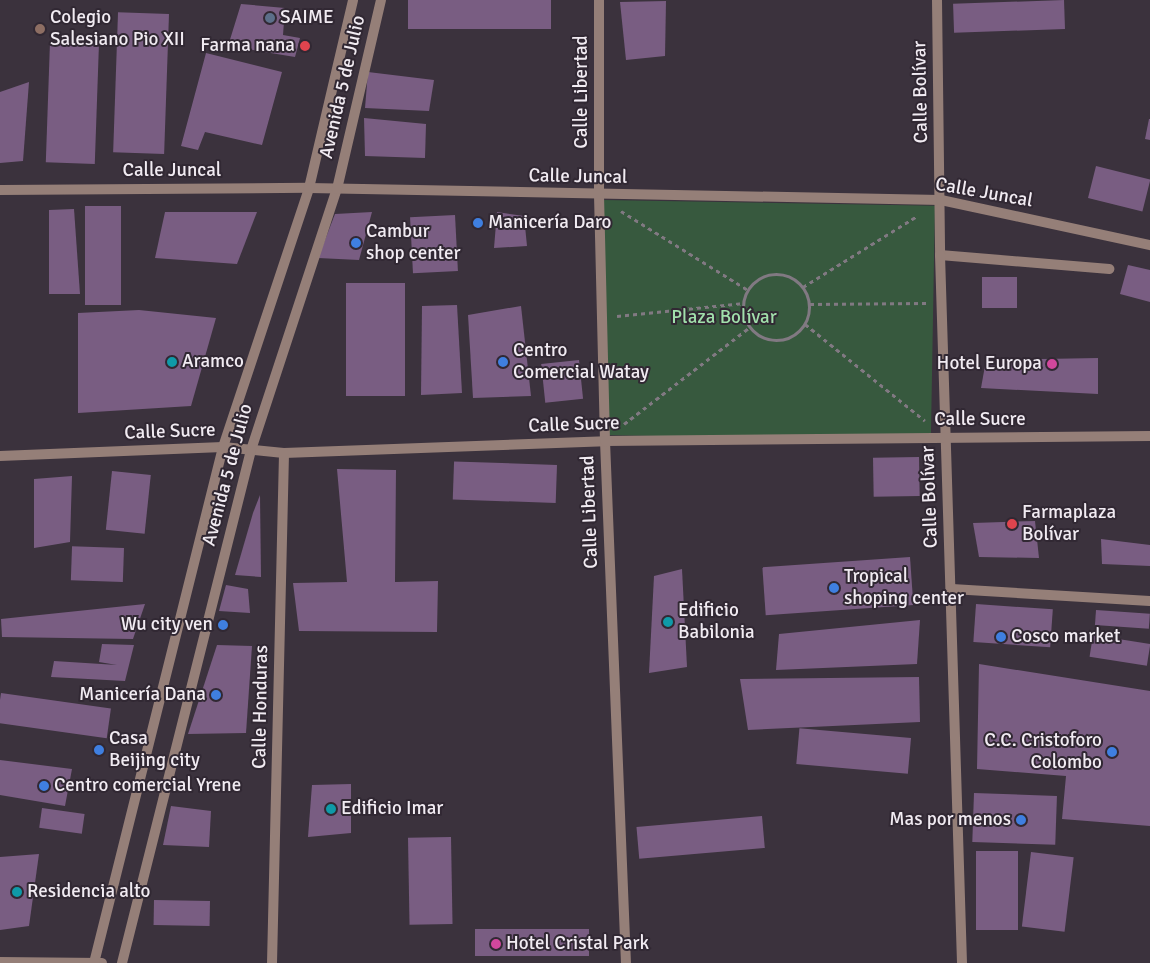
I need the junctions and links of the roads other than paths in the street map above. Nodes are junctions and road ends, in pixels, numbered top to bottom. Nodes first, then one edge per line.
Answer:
1 (353, 0) edge
2 (381, 0) edge
3 (599, 0) edge
4 (937, 0) edge
5 (309, 188) junction
6 (337, 189) junction
7 (0, 190) edge
8 (599, 195) junction
9 (941, 200) junction
10 (1150, 245) edge
11 (940, 255) junction
12 (1109, 269) dead end
13 (1150, 436) edge
14 (945, 437) junction
15 (604, 440) junction
16 (223, 447) junction
17 (251, 450) junction
18 (284, 453) junction
19 (0, 456) edge
20 (952, 589) junction
21 (1150, 601) edge
22 (0, 962) edge
23 (94, 963) edge
24 (102, 963) edge
25 (122, 963) edge
26 (272, 963) edge
27 (626, 963) edge
28 (962, 963) edge

1 - 5 street, Avenida 5 de Julio
2 - 6 street, Avenida 5 de Julio
3 - 8 street, Calle Libertad
4 - 9 street, Calle Bolívar
5 - 6 street, Calle Juncal
5 - 7 street, Calle Juncal
5 - 16 street, Avenida 5 de Julio
6 - 8 street, Calle Juncal
6 - 17 street, Avenida 5 de Julio
8 - 9 street, Calle Juncal
8 - 15 street, Calle Libertad
9 - 10 street, Calle Juncal
9 - 11 street, Calle Bolívar
11 - 12 street
11 - 14 street, Calle Bolívar
13 - 14 street, Calle Sucre
14 - 15 street, Calle Sucre
14 - 20 street, Calle Bolívar
15 - 18 street, Calle Sucre
15 - 27 street, Calle Libertad
16 - 17 street, Calle Sucre
16 - 19 street, Calle Sucre
16 - 23 street, Avenida 5 de Julio
17 - 18 street, Calle Sucre
17 - 25 street, Avenida 5 de Julio
18 - 26 street, Calle Honduras
20 - 21 street
20 - 28 street, Calle Bolívar
22 - 23 street
23 - 24 street

